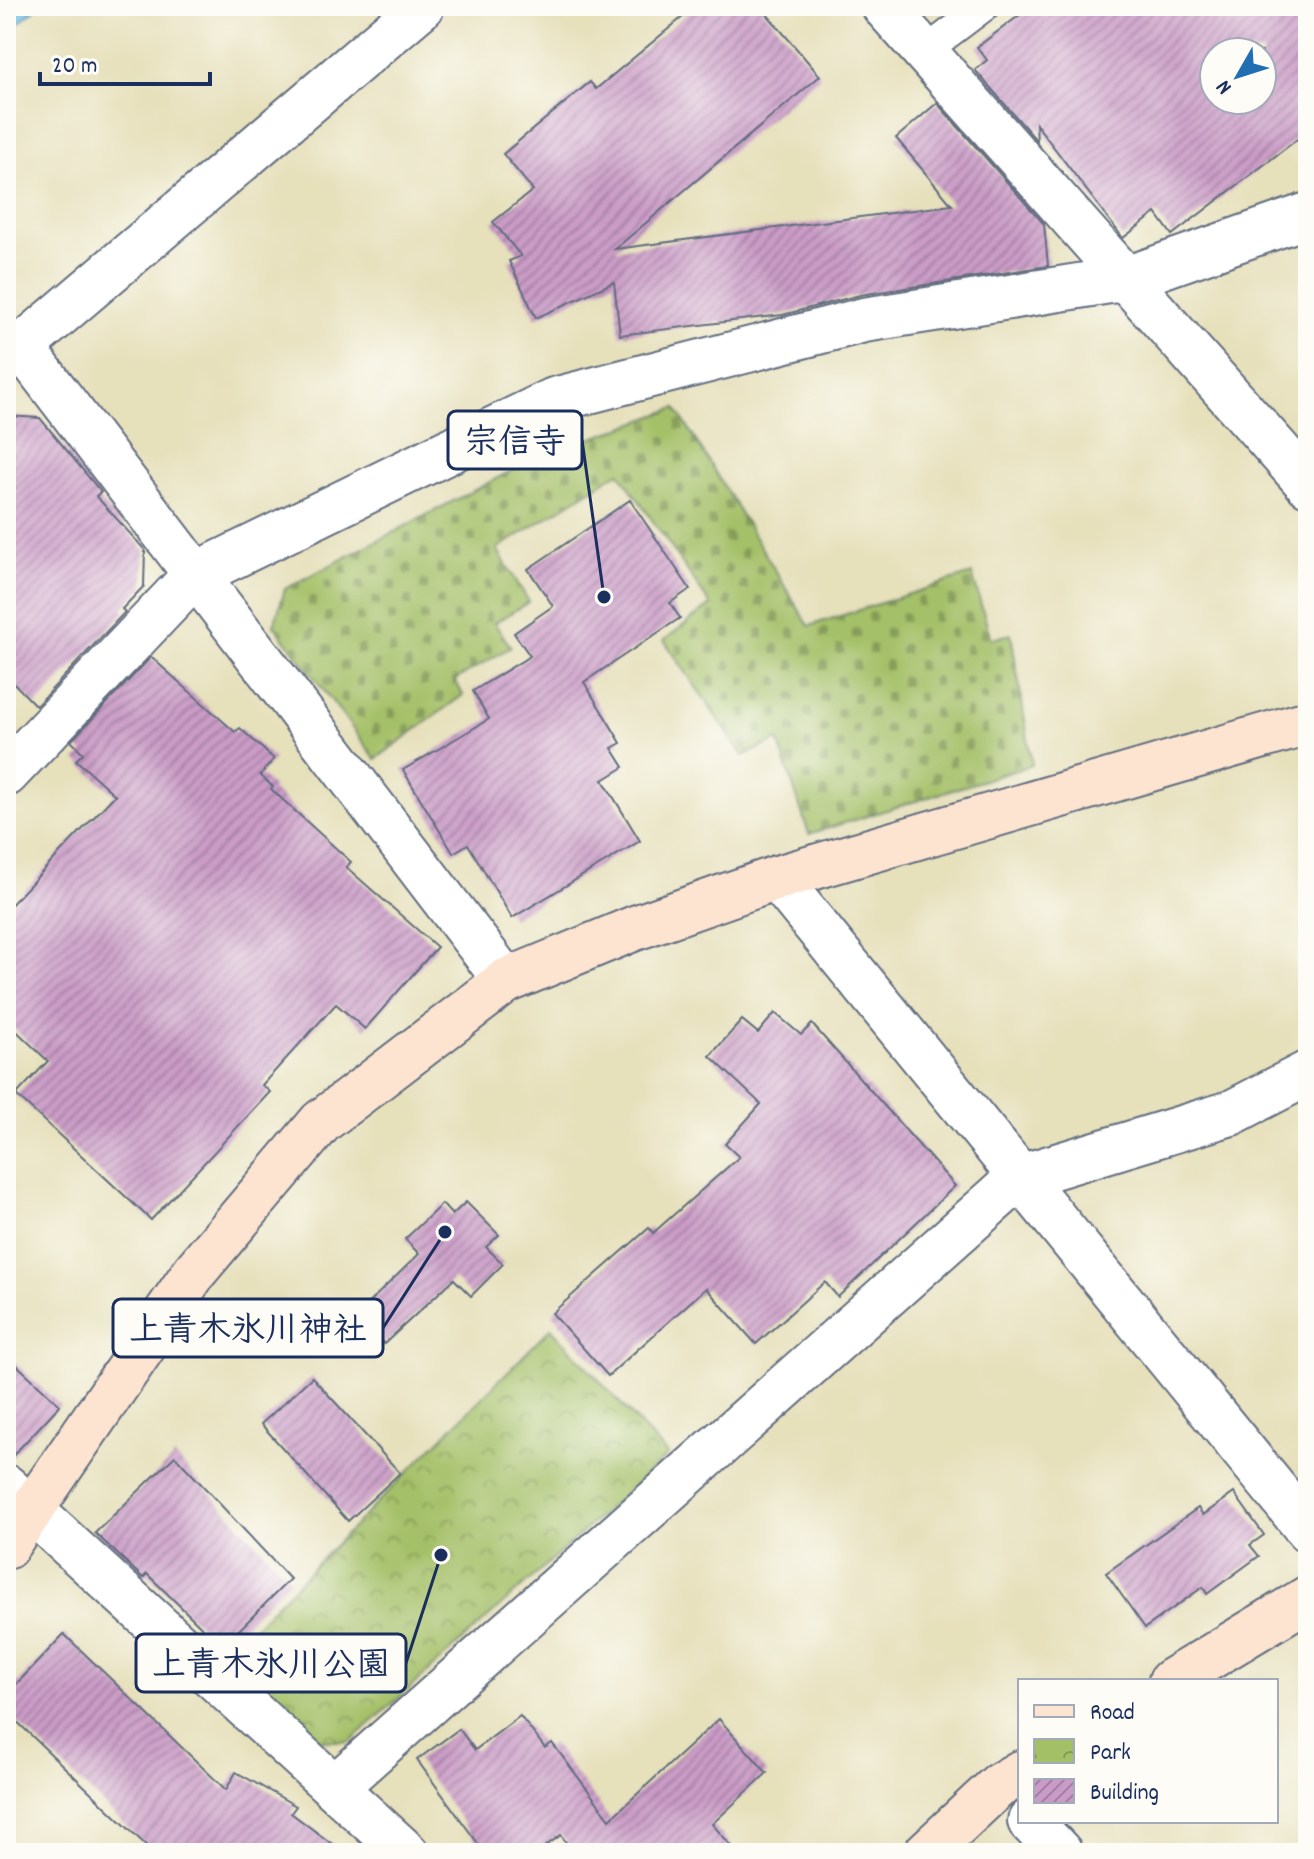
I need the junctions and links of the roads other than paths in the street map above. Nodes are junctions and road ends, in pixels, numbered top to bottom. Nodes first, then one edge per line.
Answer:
1 (422, 6) edge
2 (884, 6) edge
3 (985, 6) edge
4 (924, 52) junction
5 (1308, 215) edge
6 (1129, 278) junction
7 (14, 354) edge
8 (1308, 484) edge
9 (195, 575) junction
10 (1308, 723) edge
11 (6, 774) edge
12 (777, 878) junction
13 (506, 981) junction
14 (1308, 1073) edge
15 (1020, 1177) junction
16 (19, 1499) edge
17 (1308, 1530) edge
18 (6, 1547) edge
19 (1308, 1598) edge
20 (1174, 1679) edge
21 (335, 1787) junction
22 (1013, 1790) edge
23 (1032, 1823) edge
24 (406, 1853) edge
25 (926, 1853) edge
26 (1060, 1853) edge

1 - 7 street
2 - 4 street
3 - 4 lane
4 - 6 street
5 - 6 street
6 - 8 street
6 - 9 street
7 - 9 street
9 - 11 street
9 - 13 street
10 - 12 street
12 - 13 street
12 - 15 street
13 - 16 street
14 - 15 street
15 - 17 street
15 - 21 street
16 - 18 street
16 - 21 street
19 - 20 street
21 - 24 street
22 - 25 street
23 - 26 street

